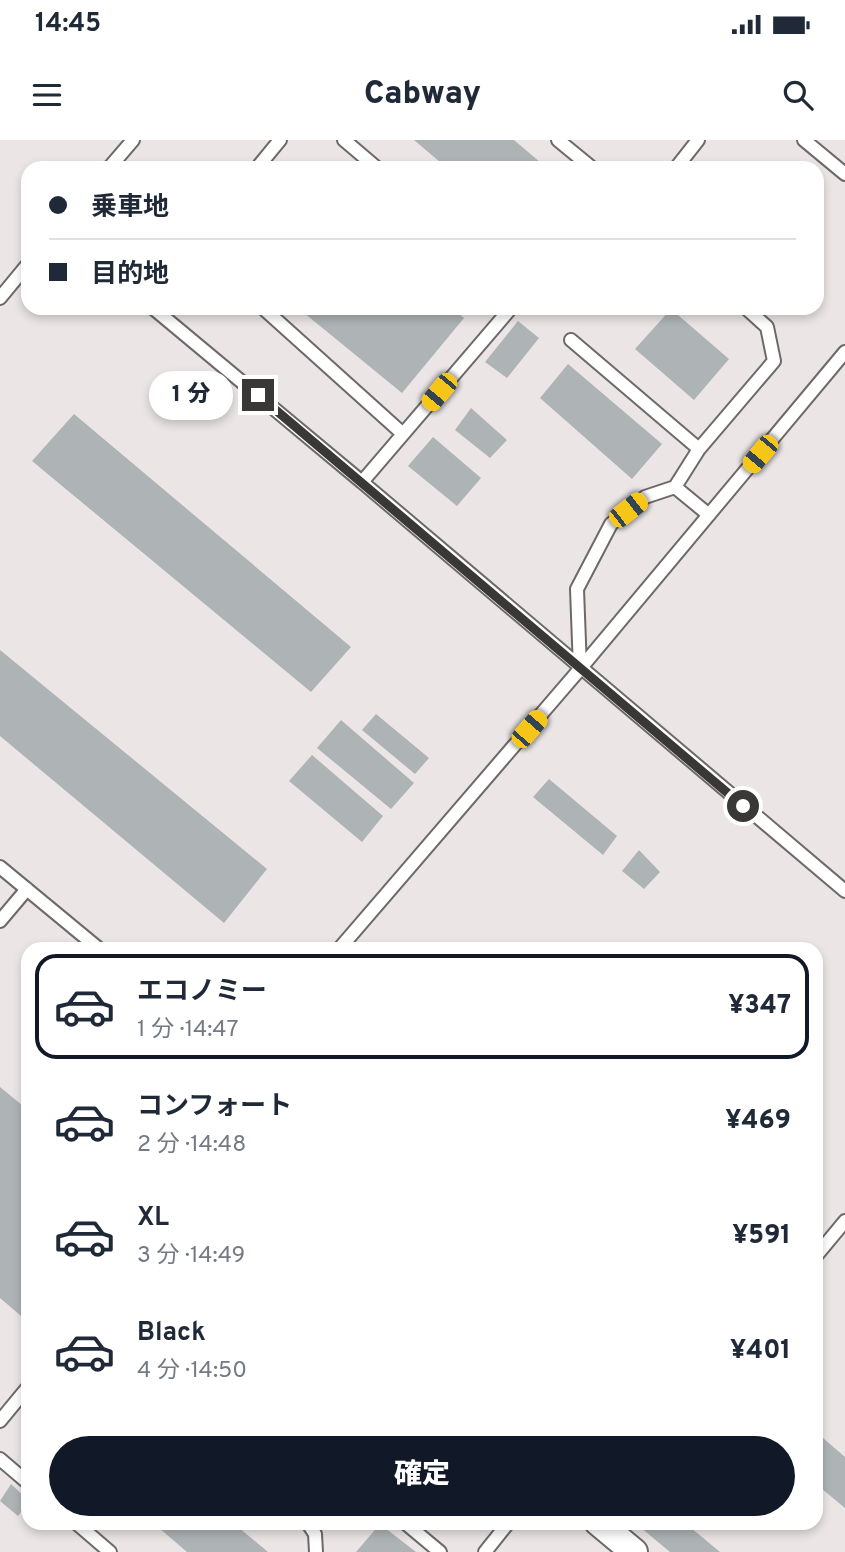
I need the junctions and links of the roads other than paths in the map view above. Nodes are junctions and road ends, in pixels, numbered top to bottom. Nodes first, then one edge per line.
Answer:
1 (133, 140) edge
2 (280, 140) edge
3 (344, 140) edge
4 (558, 140) edge
5 (698, 140) edge
6 (804, 140) edge
7 (115, 161) edge
8 (263, 161) edge
9 (369, 161) edge
10 (584, 161) edge
11 (682, 161) edge
12 (845, 174) edge
13 (21, 272) edge
14 (0, 298) edge
15 (161, 315) edge
16 (271, 315) edge
17 (505, 315) edge
18 (753, 315) edge
19 (571, 340) dead end
20 (845, 352) edge
21 (403, 434) junction
22 (699, 449) junction
23 (362, 482) junction
24 (675, 487) junction
25 (709, 515) junction
26 (580, 668) junction
27 (0, 866) edge
28 (27, 889) junction
29 (845, 891) edge
30 (0, 920) edge
31 (91, 942) edge
32 (345, 942) edge
33 (845, 1221) edge
34 (823, 1248) edge
35 (21, 1396) edge
36 (0, 1421) edge
37 (0, 1459) edge
38 (21, 1477) edge
39 (84, 1530) edge
40 (312, 1530) edge
41 (414, 1530) edge
42 (503, 1530) edge
43 (608, 1530) edge
44 (110, 1552) edge
45 (316, 1552) edge
46 (440, 1552) edge
47 (485, 1552) edge
48 (634, 1552) edge

1 - 7 lane
2 - 8 lane
3 - 9 lane
4 - 10 lane
5 - 11 lane
6 - 12 lane
13 - 14 lane
15 - 23 lane
16 - 21 lane
17 - 21 lane
18 - 22 lane
19 - 22 lane
20 - 25 lane
21 - 23 lane
22 - 24 lane
23 - 26 lane
24 - 25 lane
24 - 26 lane
25 - 26 lane
26 - 29 lane
26 - 32 lane
27 - 28 lane
28 - 30 lane
28 - 31 lane
33 - 34 lane
35 - 36 lane
37 - 38 lane
39 - 44 lane
40 - 45 lane
41 - 46 lane
42 - 47 lane
43 - 48 street

